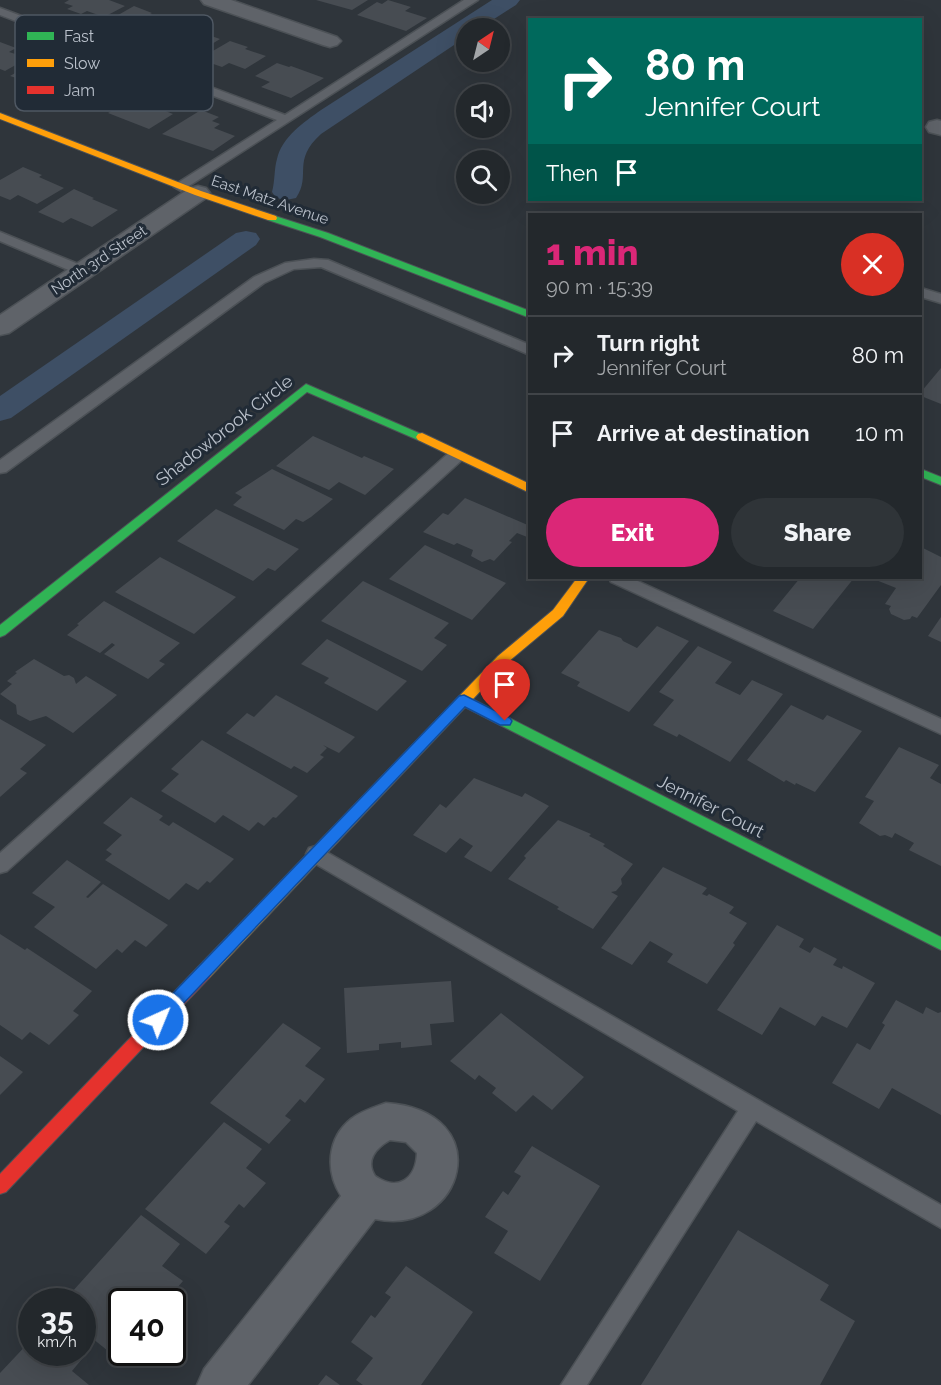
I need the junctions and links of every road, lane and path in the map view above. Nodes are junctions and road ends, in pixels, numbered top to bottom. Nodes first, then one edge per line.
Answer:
1 (211, 0) edge
2 (444, 0) edge
3 (467, 3) edge
4 (0, 11) edge
5 (15, 17) edge
6 (330, 41) dead end
7 (213, 91) edge
8 (0, 116) edge
9 (286, 119) junction
10 (190, 190) junction
11 (0, 236) edge
12 (83, 271) junction
13 (922, 292) edge
14 (941, 299) edge
15 (528, 314) edge
16 (0, 327) edge
17 (528, 350) edge
18 (457, 455) junction
19 (0, 468) edge
20 (922, 473) edge
21 (941, 481) edge
22 (528, 488) edge
23 (582, 579) edge
24 (597, 579) edge
25 (619, 579) edge
26 (558, 613) junction
27 (0, 632) edge
28 (464, 700) junction
29 (941, 727) edge
30 (316, 855) junction
31 (0, 865) edge
32 (941, 944) edge
33 (752, 1108) junction
34 (0, 1186) edge
35 (367, 1196) dead end
36 (941, 1217) edge
37 (220, 1385) edge
38 (573, 1385) edge

1 - 6 street
2 - 3 lane
3 - 9 lane
4 - 5 lane
7 - 9 lane
8 - 10 street, East Matz Avenue
9 - 10 lane
10 - 12 street, North 3rd Street
10 - 15 street, East Matz Avenue
11 - 12 lane
12 - 16 street, North 3rd Street
13 - 14 lane
17 - 19 lane
18 - 22 street, Shadowbrook Circle
18 - 27 street, Shadowbrook Circle
18 - 31 lane
20 - 21 street
23 - 26 street
24 - 26 lane
25 - 29 lane
26 - 28 street
28 - 30 street
28 - 32 street, Jennifer Court
30 - 33 lane
30 - 34 street
33 - 36 lane
33 - 38 lane
35 - 37 street

